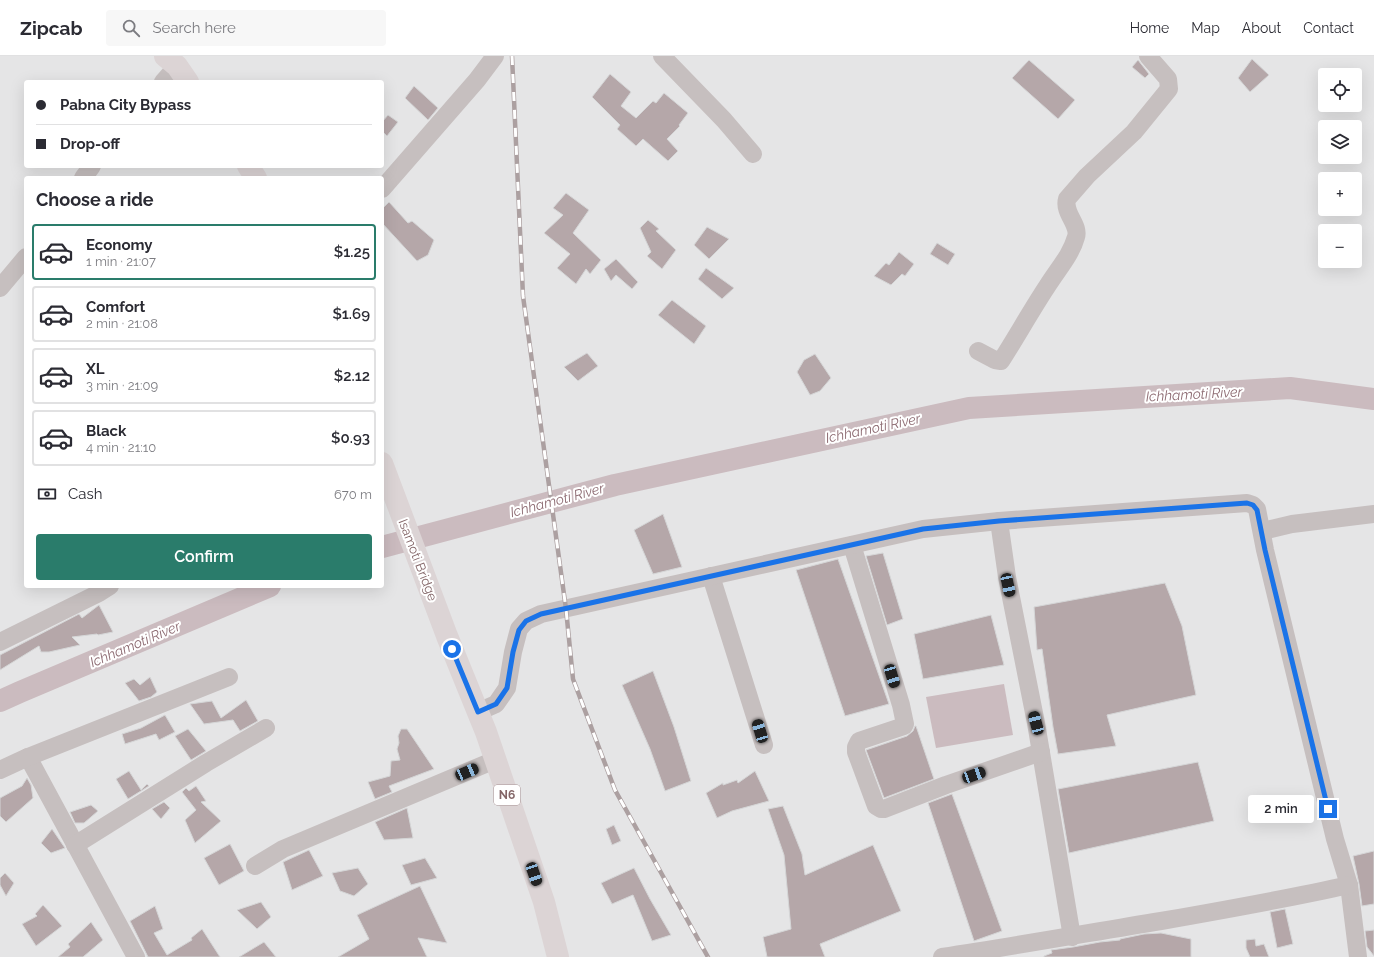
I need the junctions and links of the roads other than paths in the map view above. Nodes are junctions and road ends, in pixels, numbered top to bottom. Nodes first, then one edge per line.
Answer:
1 (495, 56) edge
2 (662, 56) edge
3 (1148, 56) edge
4 (754, 154) dead end
5 (384, 187) edge
6 (24, 259) edge
7 (0, 288) edge
8 (978, 351) dead end
9 (384, 468) edge
10 (1374, 514) edge
11 (999, 521) junction
12 (1262, 532) junction
13 (852, 545) junction
14 (711, 576) junction
15 (107, 588) edge
16 (0, 642) edge
17 (229, 676) dead end
18 (478, 712) junction
19 (266, 728) dead end
20 (764, 745) dead end
21 (1041, 752) junction
22 (28, 757) junction
23 (495, 760) junction
24 (0, 770) edge
25 (75, 845) junction
26 (256, 866) dead end
27 (1349, 885) junction
28 (1072, 937) junction
29 (136, 957) edge
30 (558, 957) edge
31 (942, 957) edge
32 (1358, 957) edge

1 - 5 street
2 - 4 street
3 - 8 street
6 - 7 street
9 - 18 highway, Isamoti Bridge / N6
10 - 12 street
11 - 12 street
11 - 13 street
11 - 21 street
12 - 27 street
13 - 14 street
13 - 21 street
14 - 18 street
14 - 20 street
15 - 16 street
17 - 22 street
18 - 23 highway, N6
19 - 25 street
21 - 28 street
22 - 24 street
22 - 25 street
23 - 26 street
23 - 30 highway, N6
25 - 29 street
27 - 28 street
27 - 32 street
28 - 31 street

